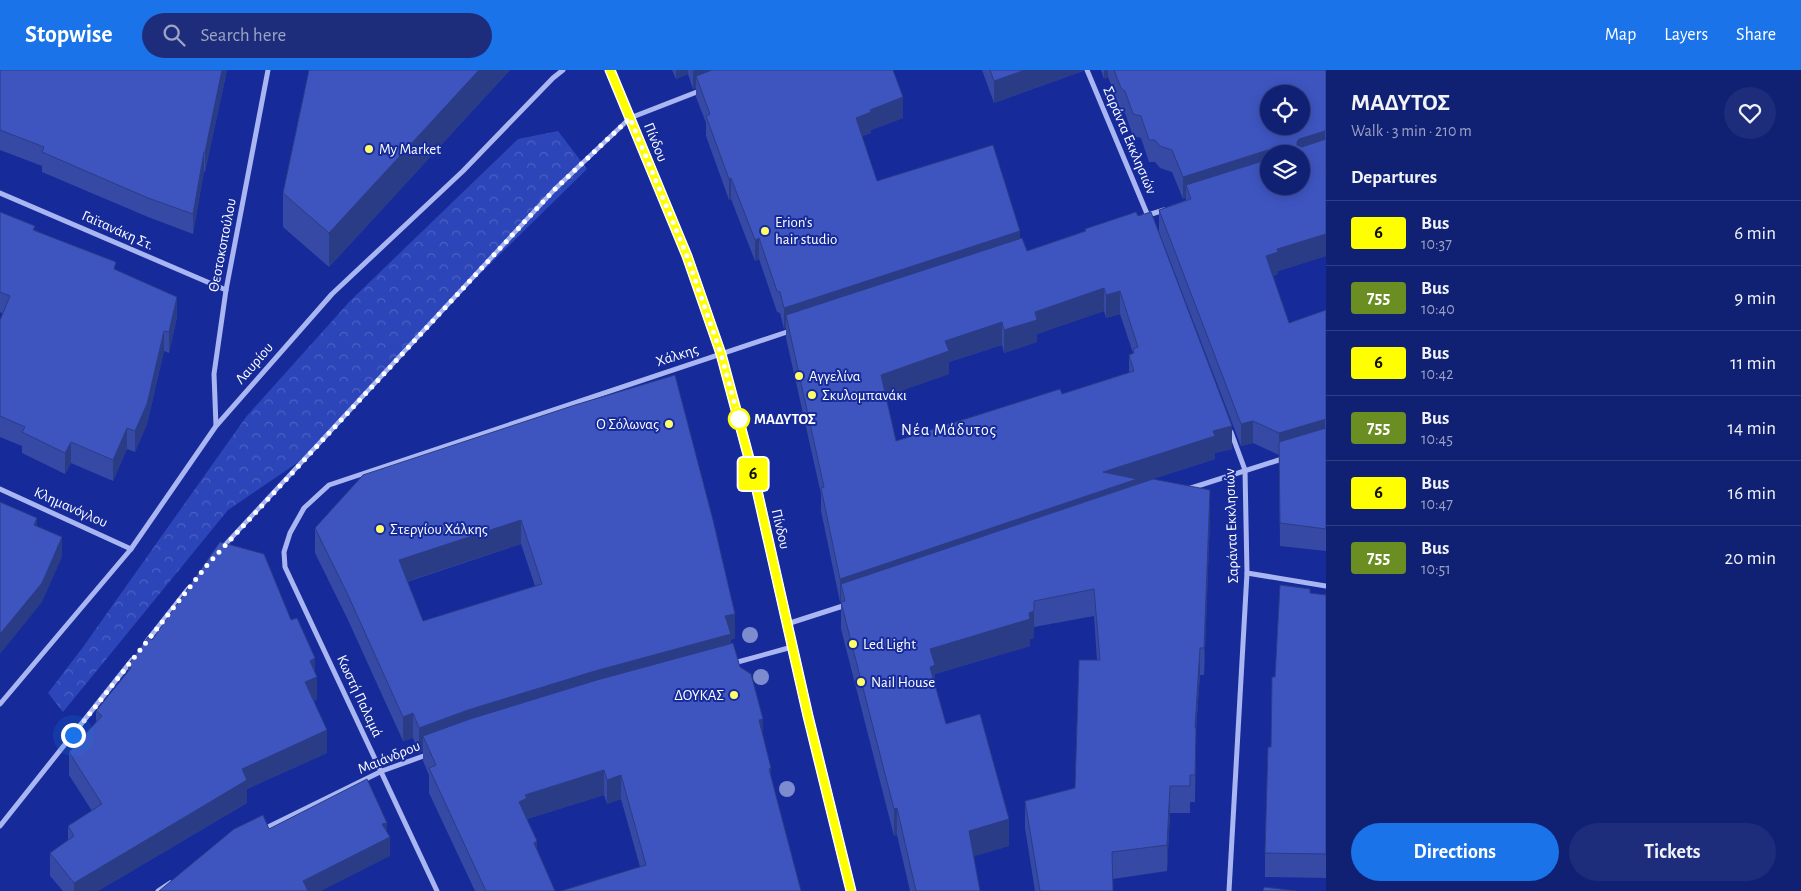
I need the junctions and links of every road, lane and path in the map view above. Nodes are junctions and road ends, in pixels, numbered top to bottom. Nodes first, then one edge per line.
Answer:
1 (268, 70) edge
2 (563, 70) edge
3 (610, 70) edge
4 (1087, 70) edge
5 (710, 87) edge
6 (630, 118) junction
7 (0, 192) edge
8 (1166, 209) edge
9 (1148, 215) junction
10 (1138, 218) edge
11 (1151, 224) edge
12 (226, 290) junction
13 (797, 329) edge
14 (721, 354) junction
15 (1228, 425) edge
16 (216, 426) junction
17 (1290, 456) edge
18 (1245, 470) junction
19 (0, 489) edge
20 (1180, 492) edge
21 (131, 548) junction
22 (221, 549) edge
23 (286, 567) joint
24 (1247, 573) junction
25 (1326, 586) edge
26 (190, 587) edge
27 (853, 602) edge
28 (787, 624) junction
29 (792, 647) junction
30 (140, 649) edge
31 (134, 657) edge
32 (728, 665) edge
33 (0, 704) edge
34 (434, 752) edge
35 (382, 772) junction
36 (0, 826) edge
37 (260, 831) edge
38 (172, 881) edge
39 (158, 891) edge
40 (437, 891) edge
41 (851, 891) edge
42 (1229, 891) edge

1 - 12 street, Θεοτοκοπούλου
2 - 16 street, Λαυρίου
3 - 6 main road, Πίνδου
4 - 9 street, Σαράντα Εκκλησιών
5 - 6 street
6 - 14 main road, Πίνδου
6 - 22 street
7 - 12 street, Γαϊτανάκη Στ.
8 - 9 street
9 - 10 street
9 - 11 street, Σαράντα Εκκλησιών
12 - 16 street, Θεοτοκοπούλου
13 - 14 street, Χάλκης
14 - 23 street, Χάλκης
14 - 28 main road, Πίνδου
15 - 18 street, Σαράντα Εκκλησιών
16 - 21 street, Λαυρίου
17 - 18 street
18 - 20 street
18 - 24 street, Σαράντα Εκκλησιών
19 - 21 street, Κλημανόγλου
21 - 33 street, Λαυρίου
23 - 35 street, Κωστή Παλαμά
24 - 25 street
24 - 42 street, Σαράντα Εκκλησιών
26 - 30 street
27 - 28 street
28 - 29 main road, Πίνδου
29 - 32 street
29 - 41 main road, Πίνδου
31 - 36 street
34 - 35 street, Μαιάνδρου
35 - 37 street, Μαιάνδρου
35 - 40 street, Κωστή Παλαμά
38 - 39 street

